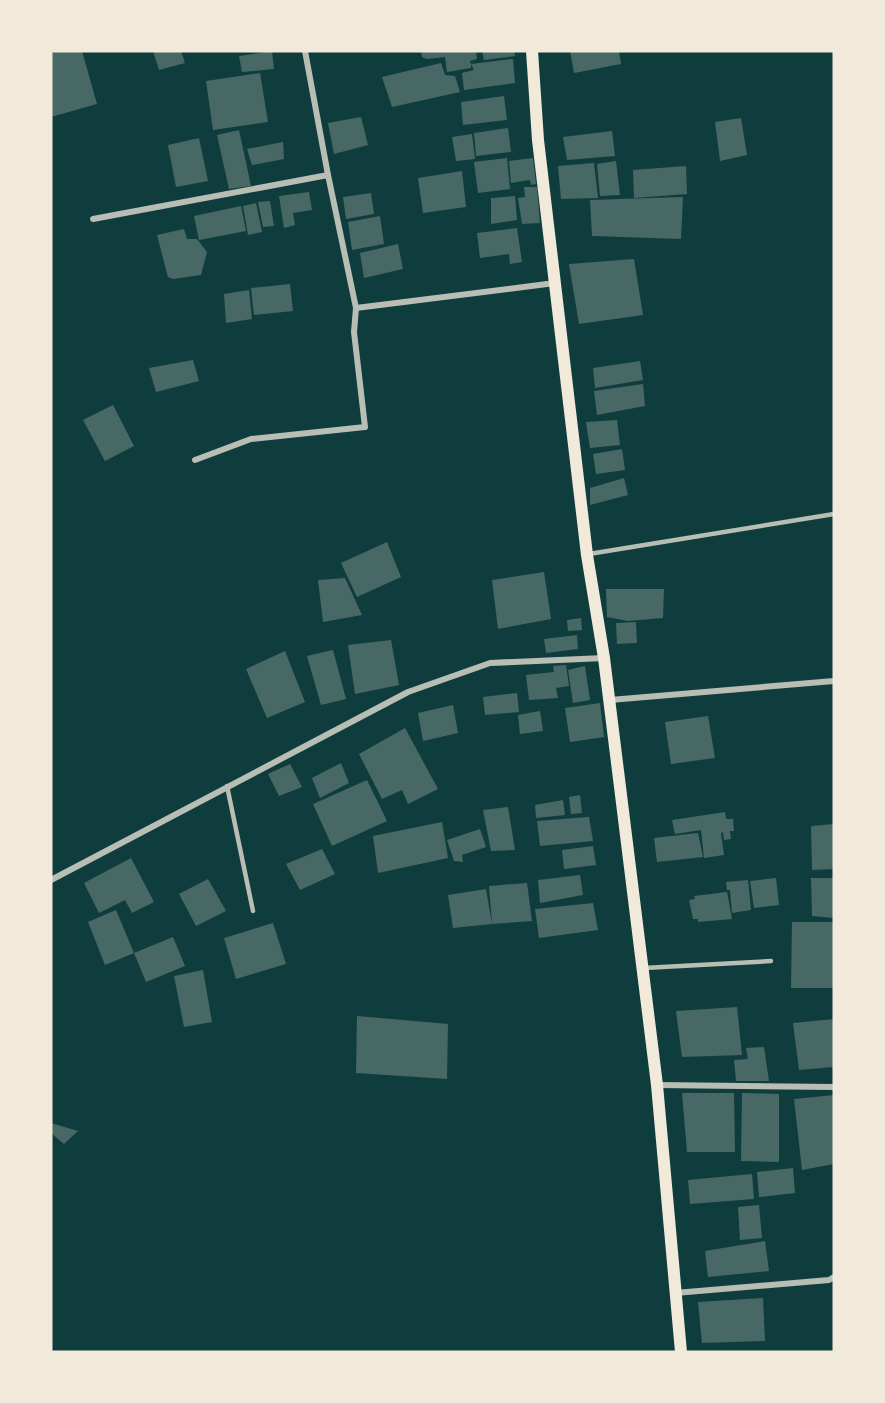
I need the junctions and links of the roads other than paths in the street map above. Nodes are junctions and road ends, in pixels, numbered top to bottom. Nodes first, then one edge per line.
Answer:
1 (305, 51) edge
2 (532, 51) edge
3 (328, 175) junction
4 (93, 219) dead end
5 (555, 283) junction
6 (356, 308) junction
7 (195, 460) dead end
8 (834, 514) edge
9 (587, 555) junction
10 (604, 658) junction
11 (834, 681) edge
12 (609, 700) junction
13 (227, 786) junction
14 (51, 880) edge
15 (253, 911) dead end
16 (771, 961) dead end
17 (641, 968) junction
18 (657, 1084) junction
19 (834, 1087) edge
20 (834, 1277) edge
21 (675, 1293) junction
22 (681, 1352) edge

1 - 3 street
2 - 5 main road
3 - 4 street
3 - 6 street
5 - 6 street
5 - 9 main road
6 - 7 street
8 - 9 lane
9 - 10 main road
10 - 12 main road
10 - 13 street
11 - 12 street
12 - 17 main road
13 - 14 street
13 - 15 lane
16 - 17 lane
17 - 18 main road
18 - 19 street
18 - 21 main road
20 - 21 street
21 - 22 main road

